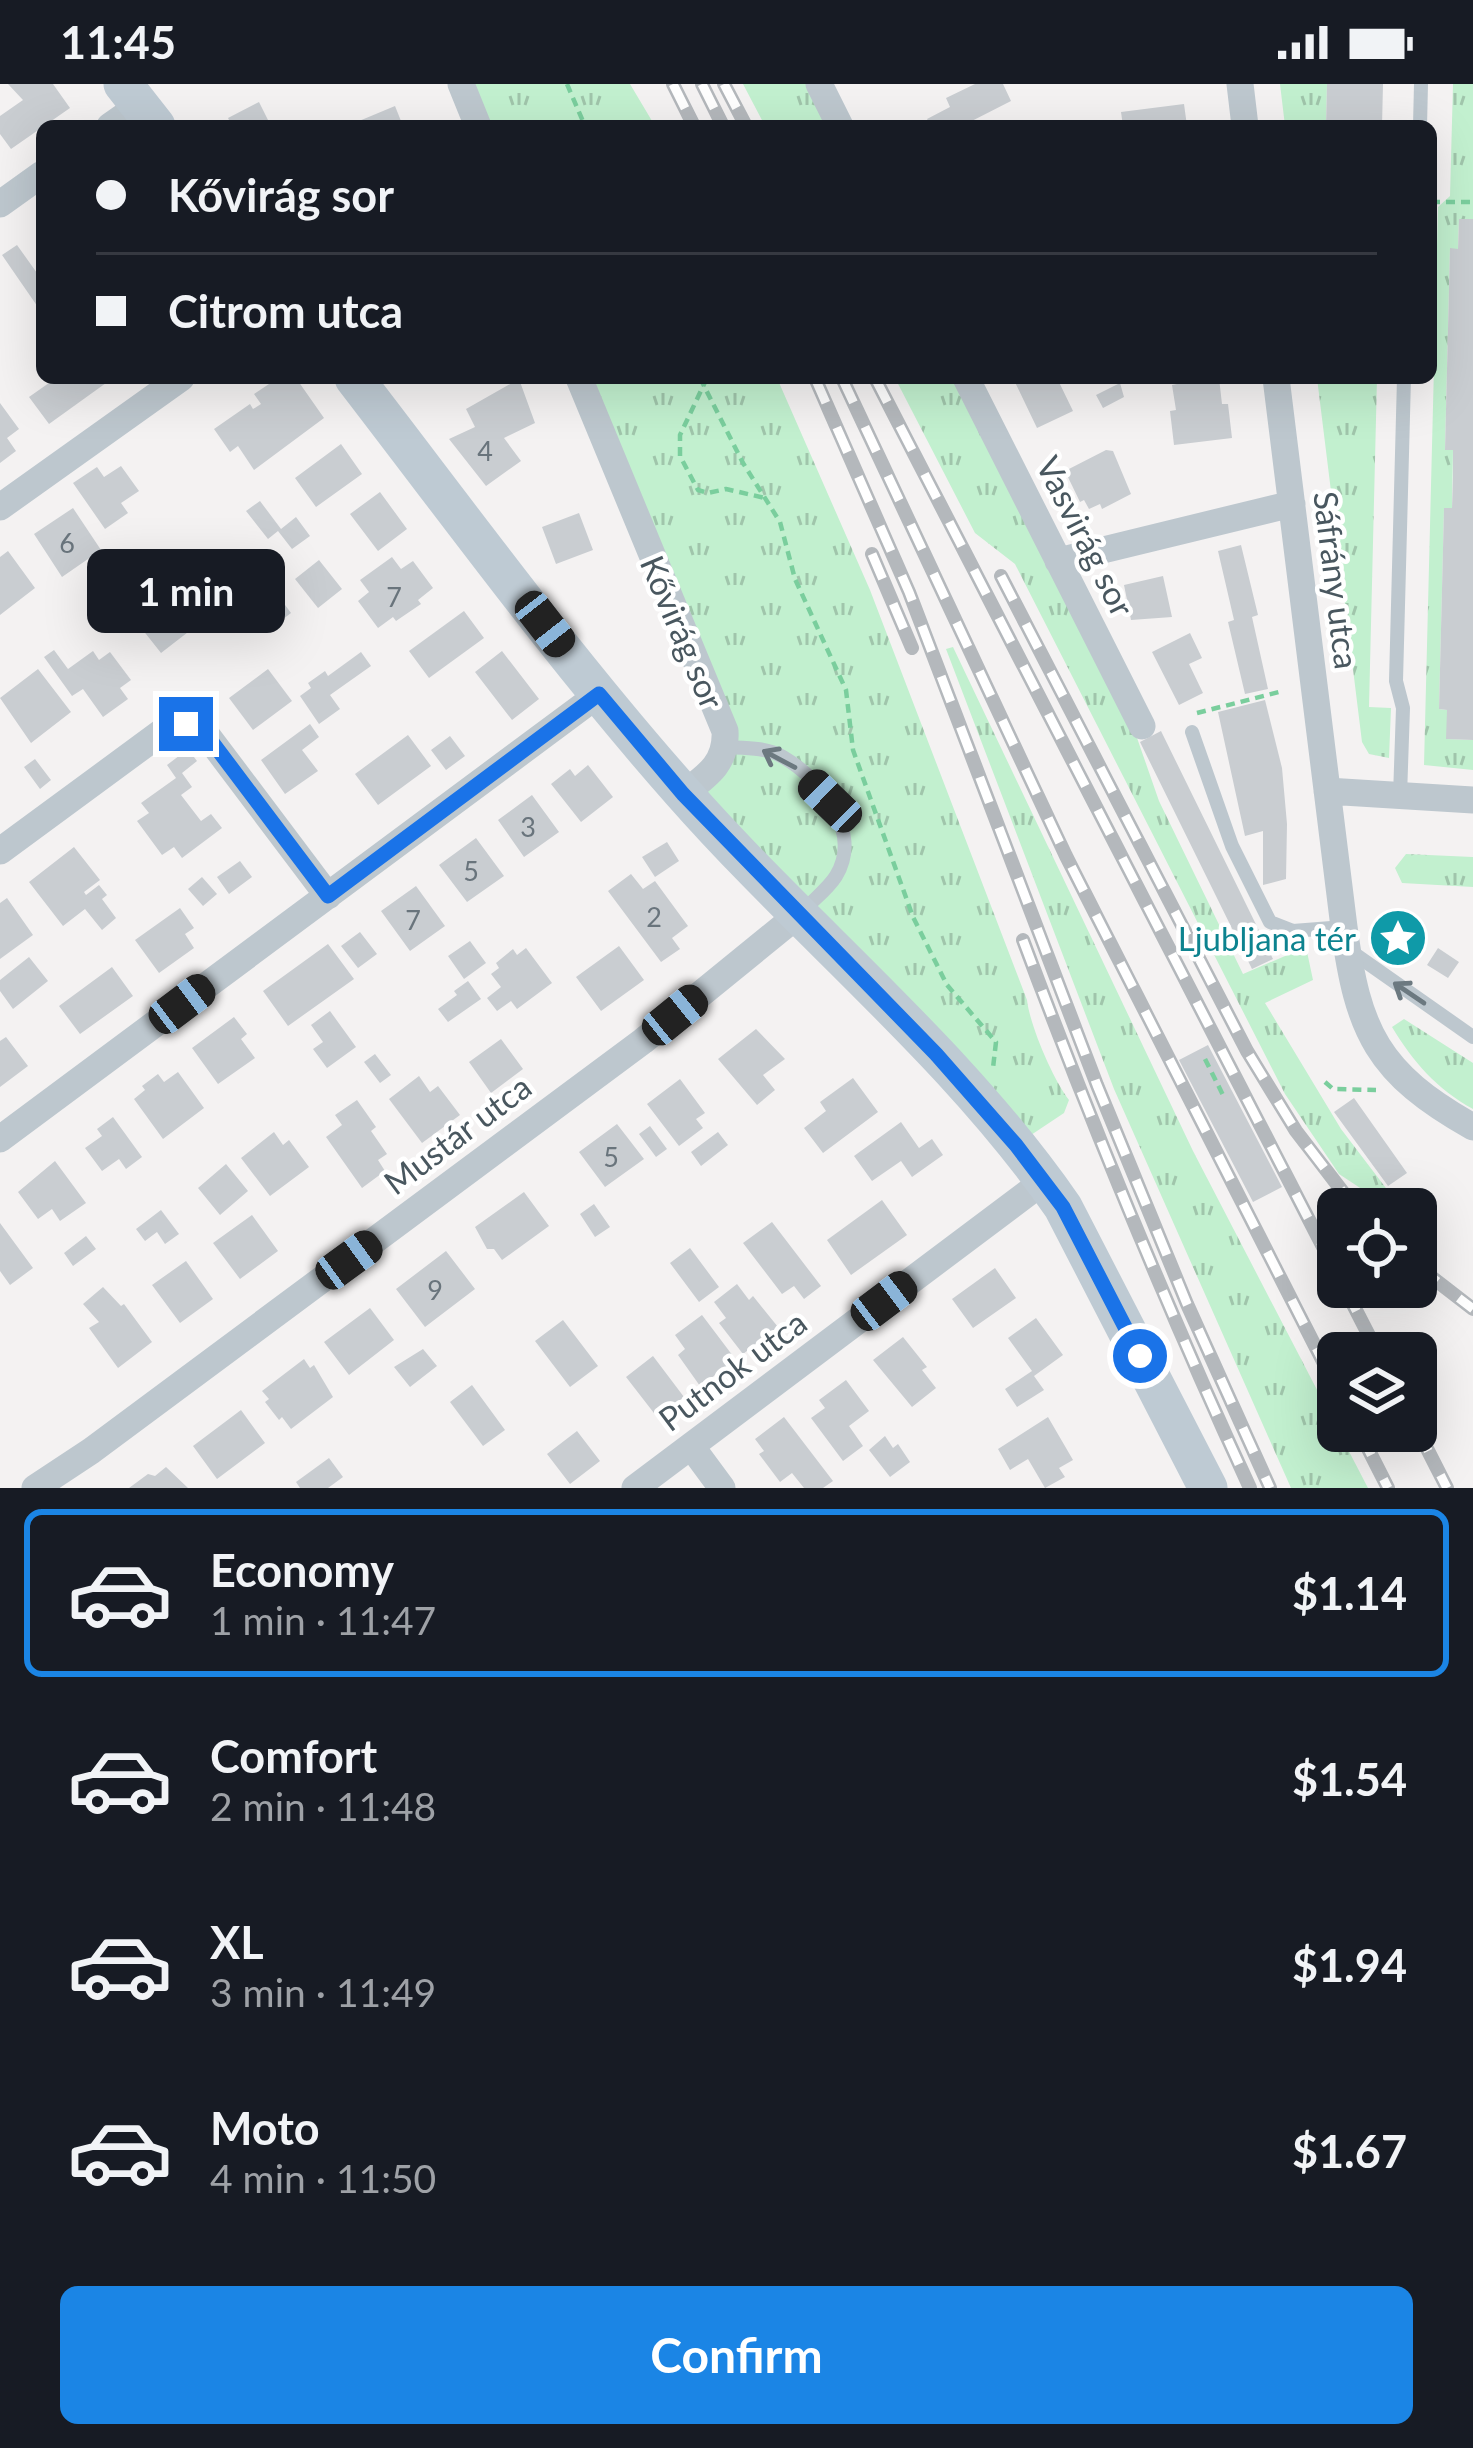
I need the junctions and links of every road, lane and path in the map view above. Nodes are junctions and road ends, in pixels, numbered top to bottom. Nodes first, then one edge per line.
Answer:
1 (461, 84) edge
2 (567, 84) edge
3 (819, 84) edge
4 (1240, 84) edge
5 (1421, 84) edge
6 (476, 120) edge
7 (582, 120) edge
8 (837, 120) edge
9 (1244, 120) edge
10 (1420, 120) edge
11 (36, 178) edge
12 (1437, 202) edge
13 (1473, 202) edge
14 (0, 204) edge
15 (173, 384) edge
16 (359, 384) edge
17 (581, 384) edge
18 (702, 384) edge
19 (969, 384) edge
20 (1277, 384) edge
21 (1405, 384) edge
22 (703, 388) junction
23 (766, 498) junction
24 (1292, 504) junction
25 (0, 507) edge
26 (1058, 561) junction
27 (1279, 692) dead end
28 (599, 694) junction
29 (1142, 726) joint
30 (1192, 732) dead end
31 (726, 747) junction
32 (1327, 791) junction
33 (683, 794) junction
34 (1400, 796) junction
35 (1473, 800) edge
36 (0, 851) edge
37 (328, 896) junction
38 (799, 914) junction
39 (1345, 937) junction
40 (1473, 1037) edge
41 (1205, 1059) dead end
42 (1325, 1082) dead end
43 (1381, 1089) dead end
44 (974, 1096) junction
45 (1225, 1100) dead end
46 (1473, 1127) edge
47 (0, 1139) edge
48 (1045, 1180) junction
49 (691, 1446) junction
50 (35, 1488) edge
51 (635, 1488) edge
52 (722, 1488) edge
53 (1208, 1488) edge

1 - 6 street
2 - 7 path
3 - 8 street
4 - 9 street
5 - 10 lane
11 - 14 street
12 - 13 path
15 - 25 street
16 - 28 street
17 - 31 street, Kővirág sor
18 - 22 path
19 - 26 street, Vasvirág sor
20 - 24 street, Sáfrány utca
21 - 34 lane
22 - 23 path
22 - 23 path
23 - 44 path
24 - 26 street
24 - 32 street, Sáfrány utca
26 - 29 street, Vasvirág sor
27 - 29 path
28 - 33 street
28 - 37 street
30 - 39 lane
31 - 33 street, Kővirág sor
38 -> 31 lane
32 - 34 street
32 - 39 street
33 - 38 street
34 - 35 street
36 - 37 street
37 - 47 street
38 - 44 street
38 - 50 street, Mustár utca
40 -> 39 lane
39 - 46 street
41 - 45 path
42 - 43 path
44 - 48 street
48 - 49 street, Putnok utca
48 - 53 street
49 - 51 street, Putnok utca
49 - 52 street

